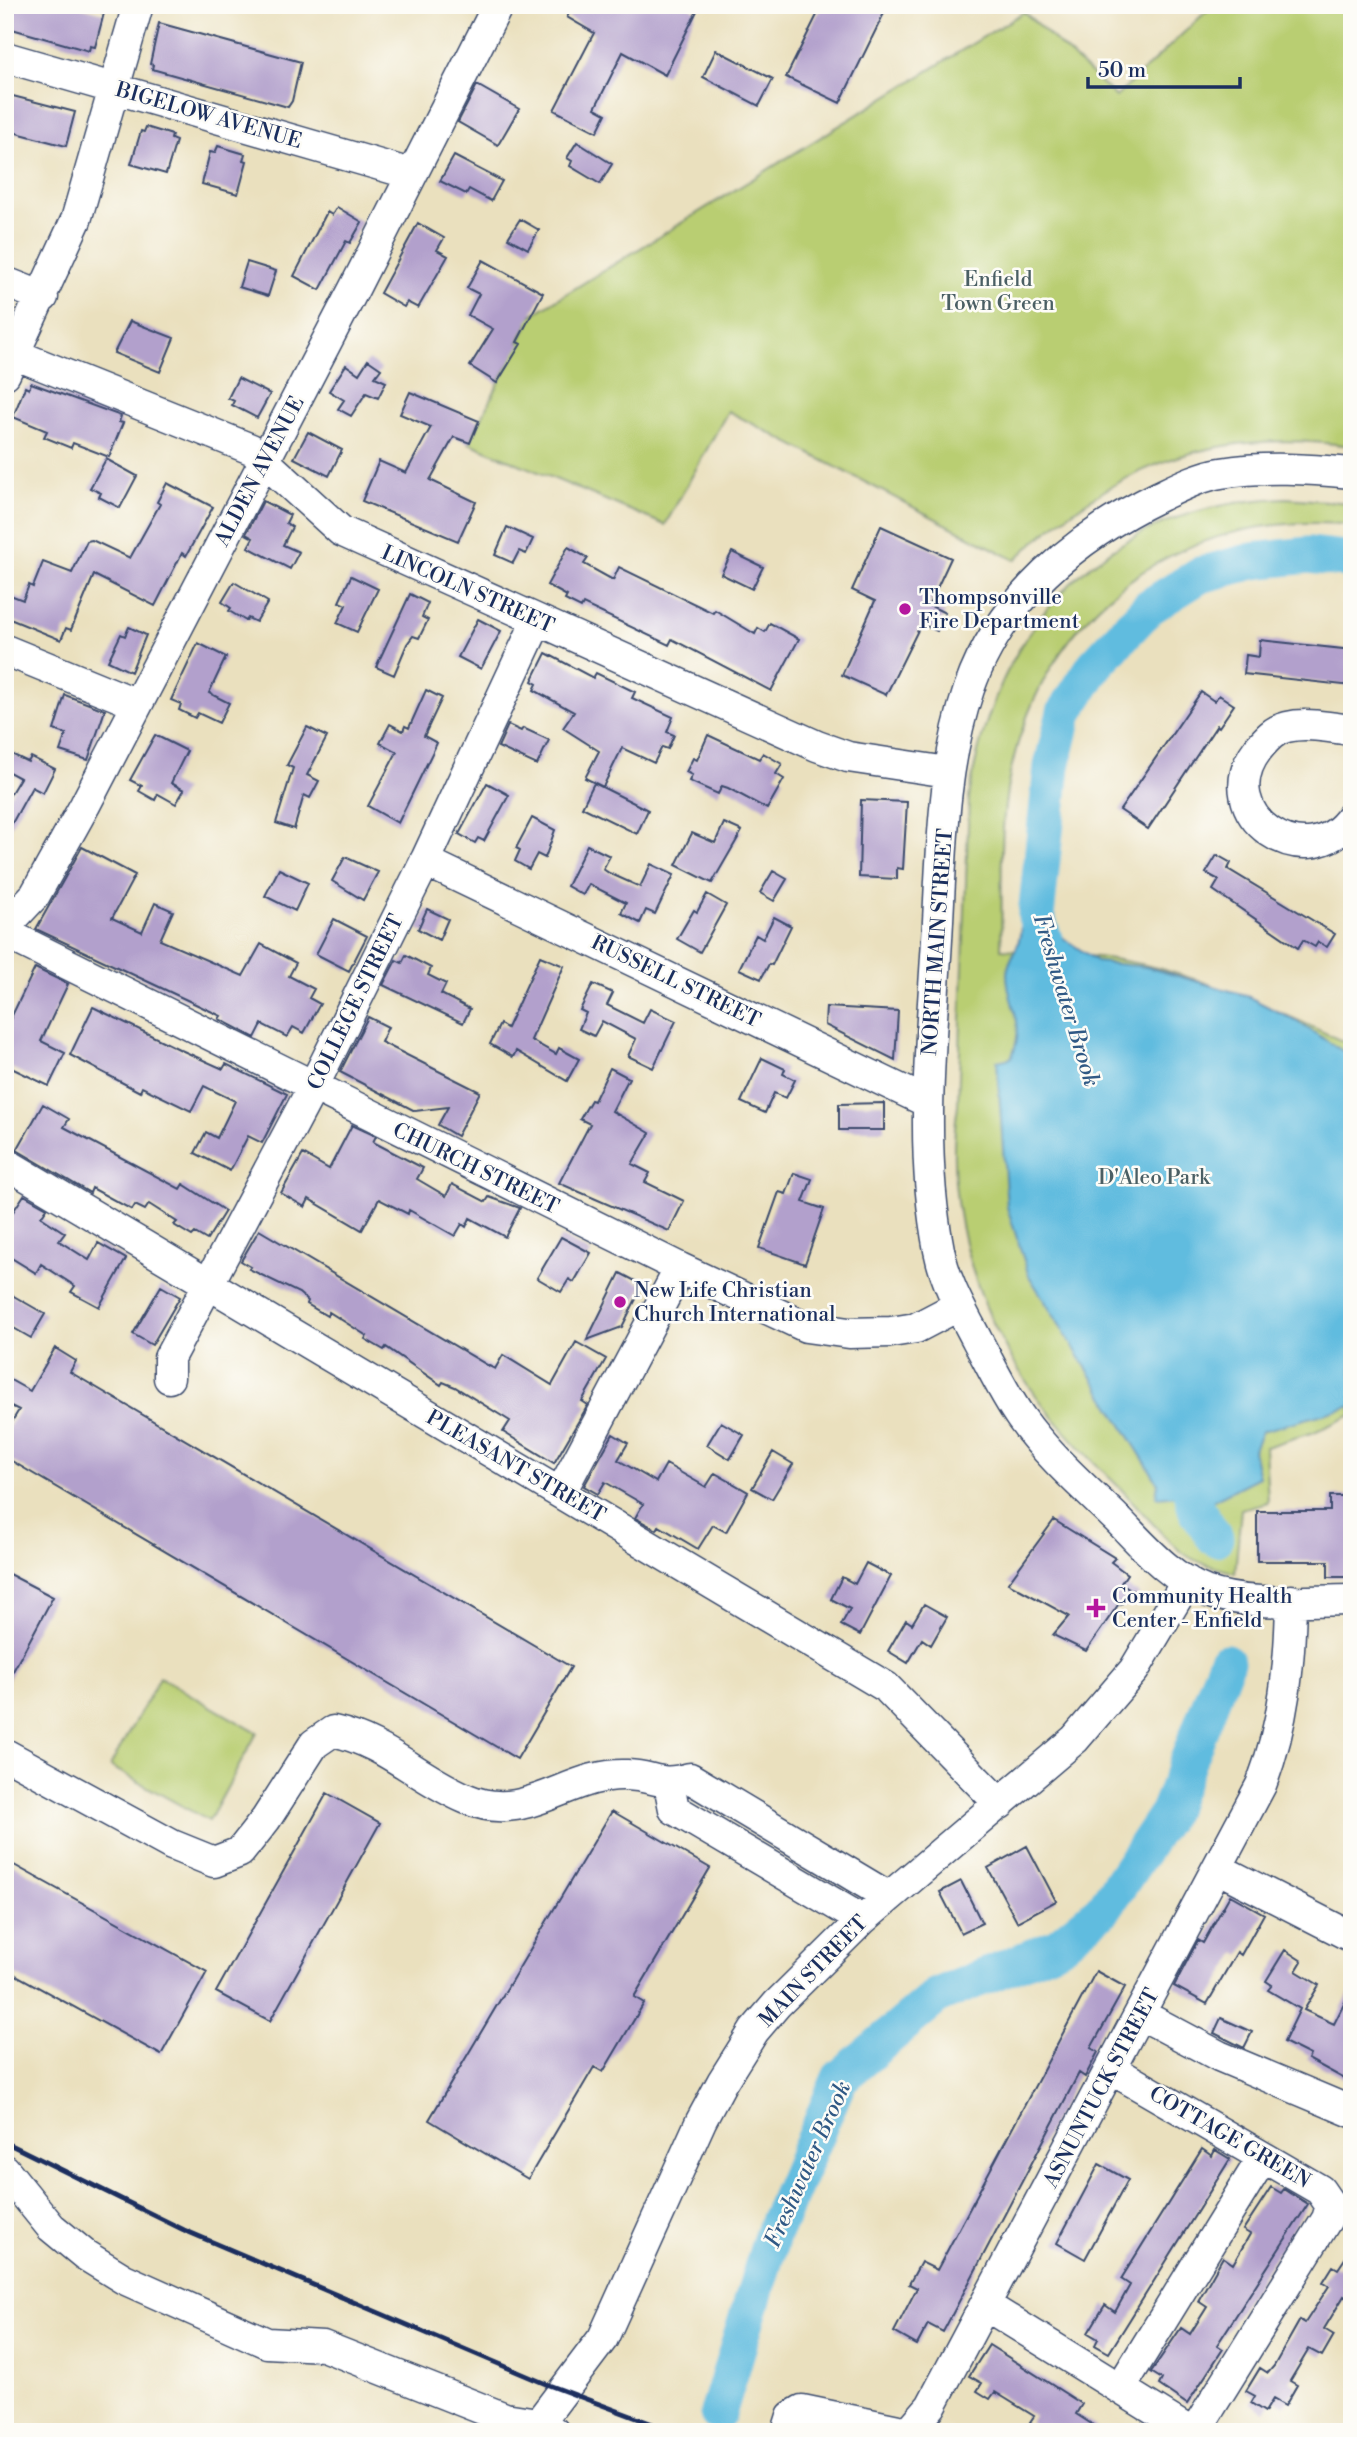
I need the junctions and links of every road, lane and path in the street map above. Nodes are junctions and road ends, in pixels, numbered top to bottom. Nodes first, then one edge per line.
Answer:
1 (138, 5) edge
2 (498, 5) edge
3 (5, 57) edge
4 (114, 88) junction
5 (411, 174) junction
6 (5, 282) edge
7 (43, 297) junction
8 (10, 364) edge
9 (263, 463) junction
10 (1352, 473) edge
11 (537, 621) junction
12 (5, 650) edge
13 (137, 704) junction
14 (1352, 730) edge
15 (948, 772) junction
16 (1352, 816) edge
17 (425, 860) junction
18 (5, 927) edge
19 (5, 933) edge
20 (313, 1087) junction
21 (927, 1102) junction
22 (5, 1163) edge
23 (680, 1268) junction
24 (209, 1286) junction
25 (958, 1306) junction
26 (169, 1378) dead end
27 (562, 1492) junction
28 (1187, 1581) junction
29 (1291, 1600) junction
30 (1352, 1600) edge
31 (5, 1754) edge
32 (669, 1784) junction
33 (1000, 1804) junction
34 (1217, 1868) junction
35 (889, 1897) junction
36 (862, 1920) junction
37 (1352, 1937) edge
38 (1140, 2014) junction
39 (1111, 2069) junction
40 (1352, 2112) edge
41 (1263, 2157) junction
42 (5, 2170) edge
43 (985, 2305) junction
44 (1120, 2389) junction
45 (541, 2429) edge
46 (787, 2432) edge
47 (1192, 2432) edge

1 - 4 street
2 - 5 street, ALDEN AVENUE
3 - 4 street, BIGELOW AVENUE
4 - 5 street, BIGELOW AVENUE
4 - 7 street
5 - 9 street, ALDEN AVENUE
6 - 7 street
7 - 8 street
8 - 9 street, LINCOLN STREET
9 - 11 street, LINCOLN STREET
9 - 13 street, ALDEN AVENUE
10 - 15 street, NORTH MAIN STREET
11 - 15 street, LINCOLN STREET
11 - 17 street, COLLEGE STREET
12 - 13 street
13 - 18 street, ALDEN AVENUE
14 - 16 street
15 - 21 street, NORTH MAIN STREET
17 - 20 street, COLLEGE STREET
17 - 21 street, RUSSELL STREET
19 - 20 street, CHURCH STREET
20 - 23 street, CHURCH STREET
20 - 24 street, COLLEGE STREET
21 - 25 street, NORTH MAIN STREET
22 - 24 street, PLEASANT STREET
23 - 25 street, CHURCH STREET
23 - 27 street
24 - 26 street, COLLEGE STREET
24 - 27 street, PLEASANT STREET
25 - 28 street, NORTH MAIN STREET
27 - 33 street, PLEASANT STREET
28 - 29 street, NORTH MAIN STREET
28 - 33 street, MAIN STREET
29 - 30 street, NORTH MAIN STREET
29 - 34 street, ASNUNTUCK STREET
31 - 32 street
32 - 35 street
32 - 36 street
33 - 35 street, MAIN STREET
34 - 37 street
34 - 38 street, ASNUNTUCK STREET
35 - 36 street, MAIN STREET
36 - 45 street, MAIN STREET
38 - 39 street, ASNUNTUCK STREET
38 - 40 street
39 - 41 street, COTTAGE GREEN
39 - 43 street, ASNUNTUCK STREET
41 - 44 street
41 - 47 street, COTTAGE GREEN
42 - 45 street
43 - 44 street, COTTAGE GREEN
43 - 46 street, ASNUNTUCK STREET
44 - 47 street, COTTAGE GREEN

